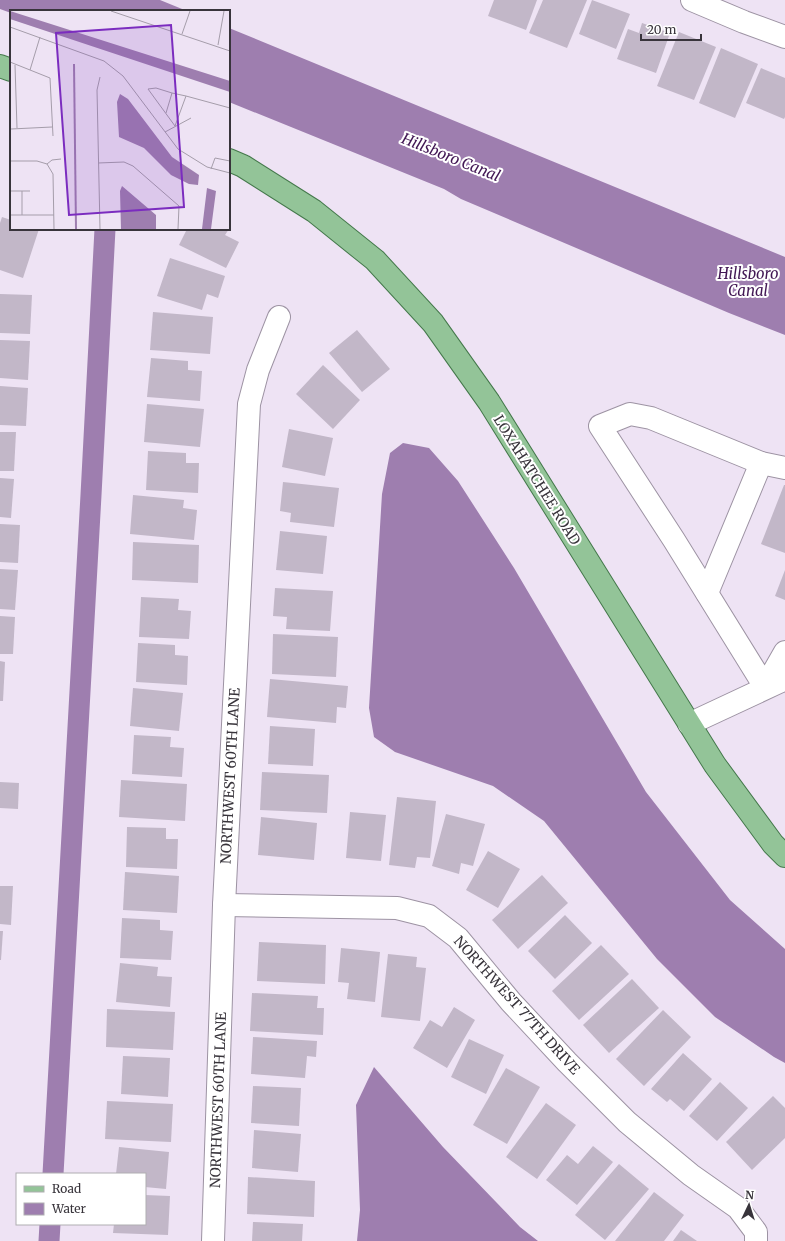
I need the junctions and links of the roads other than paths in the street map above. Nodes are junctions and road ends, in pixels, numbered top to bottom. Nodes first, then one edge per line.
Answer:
1 (692, 0) edge
2 (785, 37) edge
3 (0, 66) edge
4 (10, 70) edge
5 (230, 160) edge
6 (280, 317) dead end
7 (761, 463) junction
8 (785, 468) edge
9 (707, 593) junction
10 (785, 652) edge
11 (785, 679) edge
12 (765, 687) junction
13 (690, 724) junction
14 (785, 856) edge
15 (224, 905) junction
16 (756, 1236) edge
17 (213, 1241) edge

1 - 2 street
3 - 4 main road
5 - 13 main road, LOXAHATCHEE ROAD
6 - 15 street, NORTHWEST 60TH LANE
7 - 8 street
7 - 9 street
7 - 9 street
9 - 12 street
10 - 12 street
11 - 12 street
12 - 13 street
13 - 14 main road, LOXAHATCHEE ROAD
15 - 16 street, NORTHWEST 77TH DRIVE
15 - 17 street, NORTHWEST 60TH LANE

